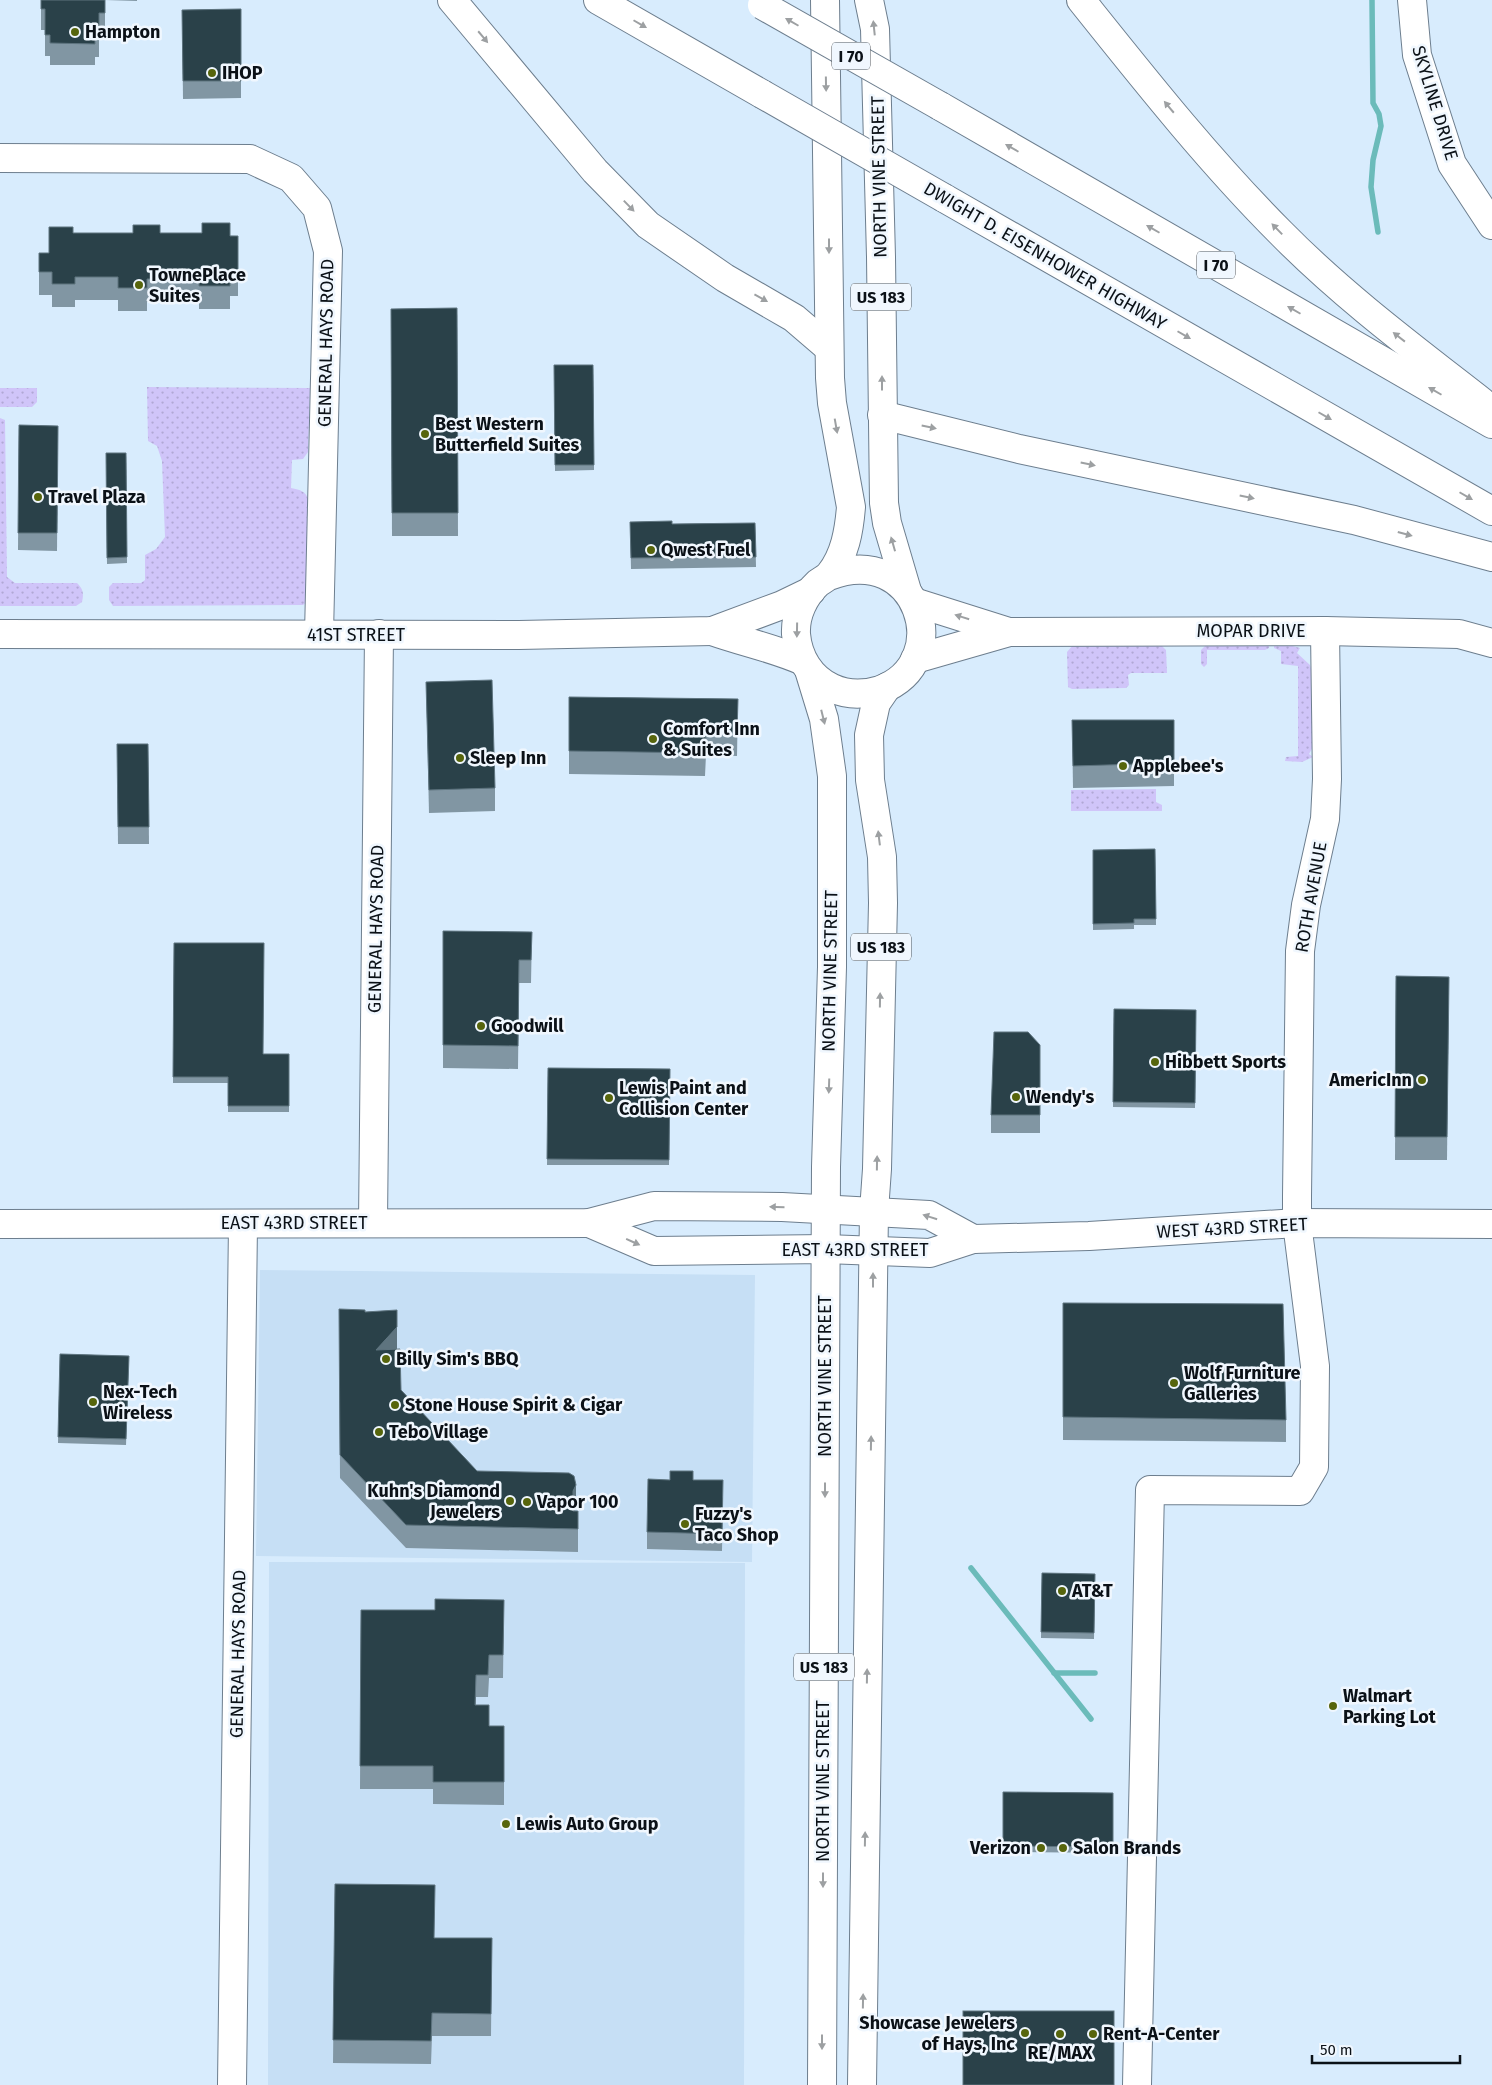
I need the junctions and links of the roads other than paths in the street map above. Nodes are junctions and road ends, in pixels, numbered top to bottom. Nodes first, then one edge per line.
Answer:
1 (452, 0) edge
2 (598, 0) edge
3 (825, 0) edge
4 (869, 0) edge
5 (1081, 0) edge
6 (1412, 0) edge
7 (758, 2) edge
8 (0, 158) edge
9 (1492, 225) edge
10 (829, 348) junction
11 (1492, 410) edge
12 (882, 415) junction
13 (1492, 424) edge
14 (1492, 511) edge
15 (1492, 557) edge
16 (820, 583) junction
17 (910, 596) junction
18 (712, 631) junction
19 (1325, 631) junction
20 (1009, 632) junction
21 (0, 634) edge
22 (319, 634) junction
23 (379, 634) junction
24 (1492, 643) edge
25 (915, 659) junction
26 (806, 666) junction
27 (887, 687) junction
28 (826, 1209) junction
29 (874, 1211) junction
30 (372, 1223) junction
31 (589, 1223) junction
32 (1297, 1223) junction
33 (0, 1224) edge
34 (243, 1224) junction
35 (1492, 1224) edge
36 (973, 1239) junction
37 (826, 1248) junction
38 (873, 1251) junction
39 (232, 2085) edge
40 (822, 2085) edge
41 (862, 2085) edge
42 (1137, 2085) edge

1 -> 10 main road
2 -> 14 main road, DWIGHT D. EISENHOWER HIGHWAY, bridge
3 -> 10 main road, US 183
12 -> 4 main road, NORTH VINE STREET / US 183
11 -> 5 main road
6 - 9 main road, SKYLINE DRIVE
13 -> 7 main road, I 70, bridge
8 - 22 main road, GENERAL HAYS ROAD
10 -> 16 main road, US 183
12 -> 15 main road
17 -> 12 main road, NORTH VINE STREET / US 183
16 - 17 main road
16 - 18 main road, 41ST STREET
16 -> 26 main road
20 -> 17 main road, MOPAR DRIVE
17 - 25 main road
18 - 23 main road, 41ST STREET
18 - 26 main road, 41ST STREET
19 - 20 main road, MOPAR DRIVE
19 - 24 main road, MOPAR DRIVE
19 - 32 main road, ROTH AVENUE
20 - 25 main road, MOPAR DRIVE
21 - 22 main road, 41ST STREET
22 - 23 main road, 41ST STREET
23 - 30 main road, GENERAL HAYS ROAD
25 - 27 main road
26 - 27 main road
26 -> 28 main road, NORTH VINE STREET / US 183
29 -> 27 main road, US 183
28 - 29 main road, EAST 43RD STREET
28 -> 31 main road, EAST 43RD STREET
28 - 37 main road, NORTH VINE STREET / US 183
36 -> 29 main road, EAST 43RD STREET
29 - 38 main road, US 183
30 - 31 main road, EAST 43RD STREET
30 - 34 main road, EAST 43RD STREET
31 -> 37 main road, EAST 43RD STREET
32 - 35 main road, WEST 43RD STREET
32 - 36 main road, WEST 43RD STREET
32 - 42 main road, ROTH AVENUE
33 - 34 main road, EAST 43RD STREET
34 - 39 main road, GENERAL HAYS ROAD
36 - 38 main road, EAST 43RD STREET
37 - 38 main road, EAST 43RD STREET
37 -> 40 main road, NORTH VINE STREET / US 183
41 -> 38 main road, US 183

